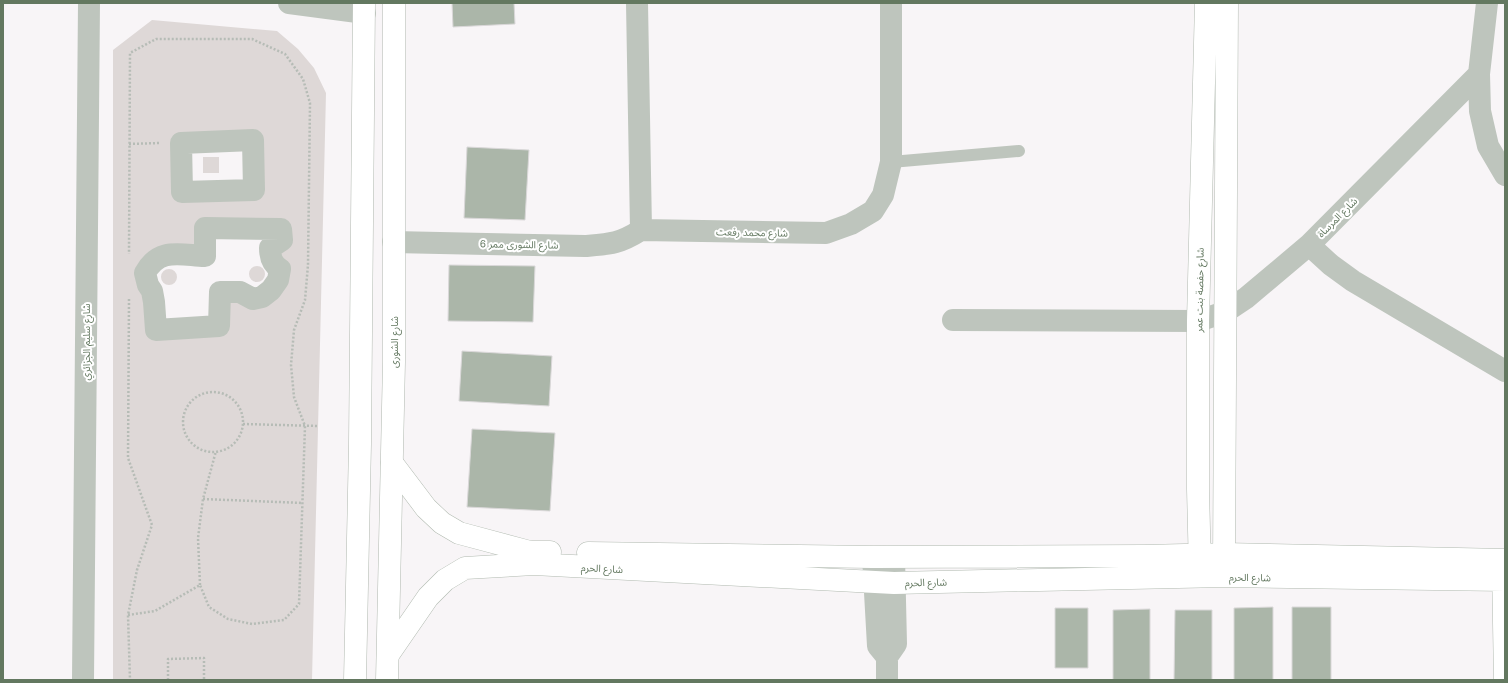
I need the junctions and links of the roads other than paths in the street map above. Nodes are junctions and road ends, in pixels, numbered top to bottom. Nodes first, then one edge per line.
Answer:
1 (88, 3) edge
2 (289, 3) edge
3 (394, 3) edge
4 (637, 3) edge
5 (891, 3) edge
6 (1206, 3) edge
7 (1227, 3) edge
8 (1487, 3) edge
9 (364, 8) edge
10 (1479, 74) junction
11 (1019, 151) dead end
12 (891, 162) junction
13 (1505, 175) edge
14 (641, 230) junction
15 (393, 242) junction
16 (1309, 245) junction
17 (1225, 312) junction
18 (953, 320) dead end
19 (1198, 321) junction
20 (219, 326) joint
21 (1505, 371) edge
22 (392, 463) junction
23 (1200, 554) junction
24 (1224, 554) junction
25 (873, 557) junction
26 (894, 557) junction
27 (1504, 570) edge
28 (1224, 576) junction
29 (1200, 577) junction
30 (884, 582) junction
31 (388, 655) junction
32 (83, 680) edge
33 (355, 680) edge
34 (387, 680) edge
35 (887, 680) edge
36 (1505, 680) edge

1 - 32 street, شارع سليم الجزائري
2 - 9 street
3 - 15 street, شارع الشورى
4 - 14 street
5 - 12 street, شارع محمد رفعت
6 - 19 street, شارع حفصة بنت عمر
7 - 17 street
8 - 10 street
9 - 33 street
10 - 13 street
10 - 16 street, شارع المرساة
11 - 12 lane
12 - 14 street, شارع محمد رفعت
14 - 15 street, شارع الشورى ممر 6
15 - 22 street, شارع الشورى
16 - 17 street
16 - 21 street, شارع المرساة
17 - 19 street
17 - 24 street
18 - 19 street
19 - 23 street, شارع حفصة بنت عمر
20 - 20 street
22 - 25 street, شارع الحرم
22 - 31 street, شارع الشورى
23 - 24 street, شارع الحرم
23 - 26 street, شارع الحرم
23 - 29 street, شارع حفصة بنت عمر
24 - 27 street, شارع الحرم
24 - 28 street
25 - 26 street, شارع الحرم
25 - 30 street
26 - 30 street
27 - 28 street, شارع الحرم
27 - 36 street
28 - 29 street, شارع الحرم
29 - 30 street, شارع الحرم
30 - 31 street, شارع الحرم
30 - 35 street
31 - 34 street, شارع الشورى

